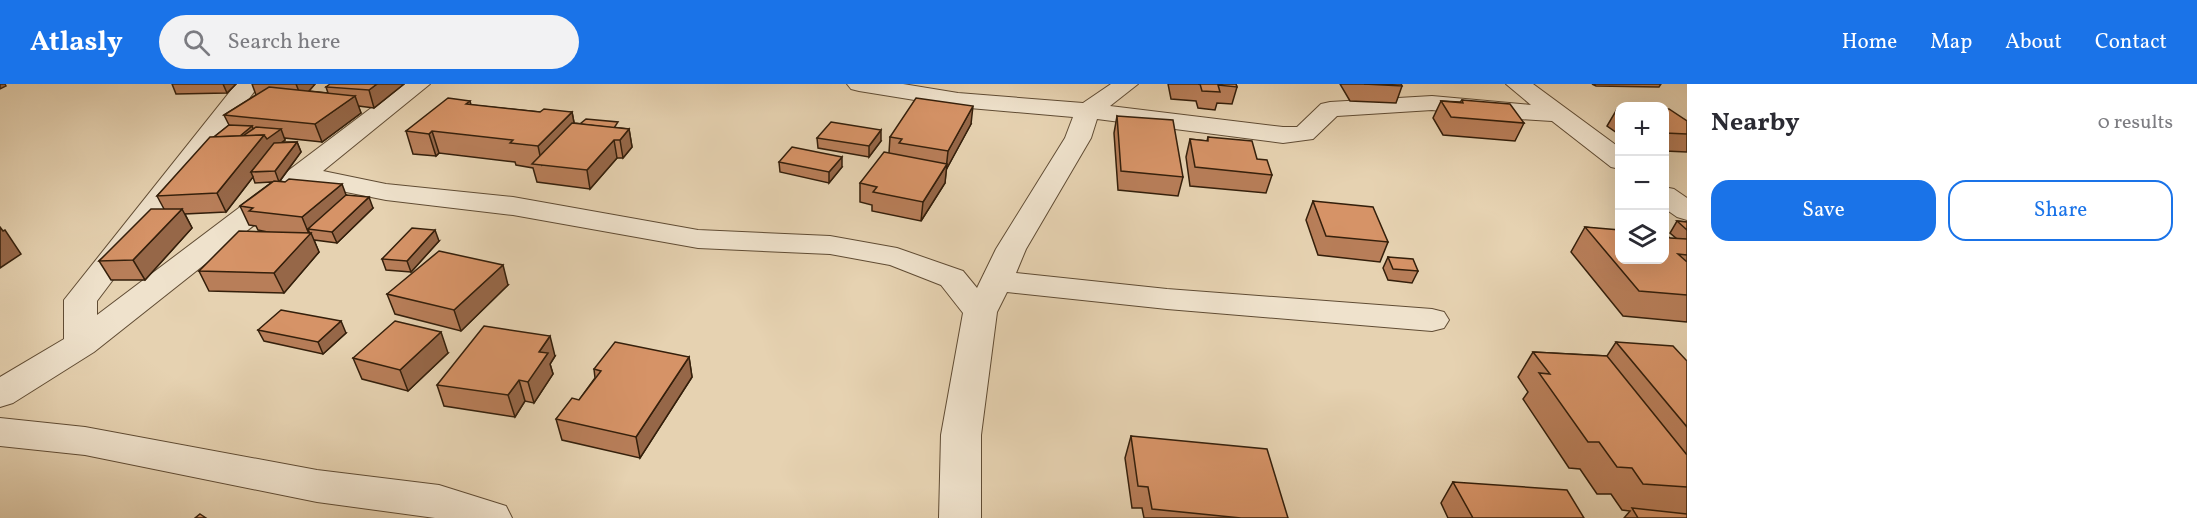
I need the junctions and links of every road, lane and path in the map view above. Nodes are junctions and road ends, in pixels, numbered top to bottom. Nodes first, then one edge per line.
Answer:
1 (248, 84) edge
2 (418, 84) edge
3 (859, 84) edge
4 (1126, 84) edge
5 (1528, 86) edge
6 (1089, 111) junction
7 (1556, 114) junction
8 (1615, 157) edge
9 (301, 175) junction
10 (1669, 198) edge
11 (1687, 212) edge
12 (997, 281) junction
13 (980, 312) junction
14 (1432, 320) dead end
15 (82, 344) junction
16 (0, 394) edge
17 (0, 432) edge
18 (491, 518) edge
19 (960, 518) edge

1 - 15 street
2 - 9 street
3 - 6 street
4 - 6 street
5 - 7 street
6 - 7 street
6 - 12 street
7 - 8 street
9 - 13 street
9 - 15 street
10 - 11 street
12 - 13 street
12 - 14 street
13 - 19 street
15 - 16 street
17 - 18 street

